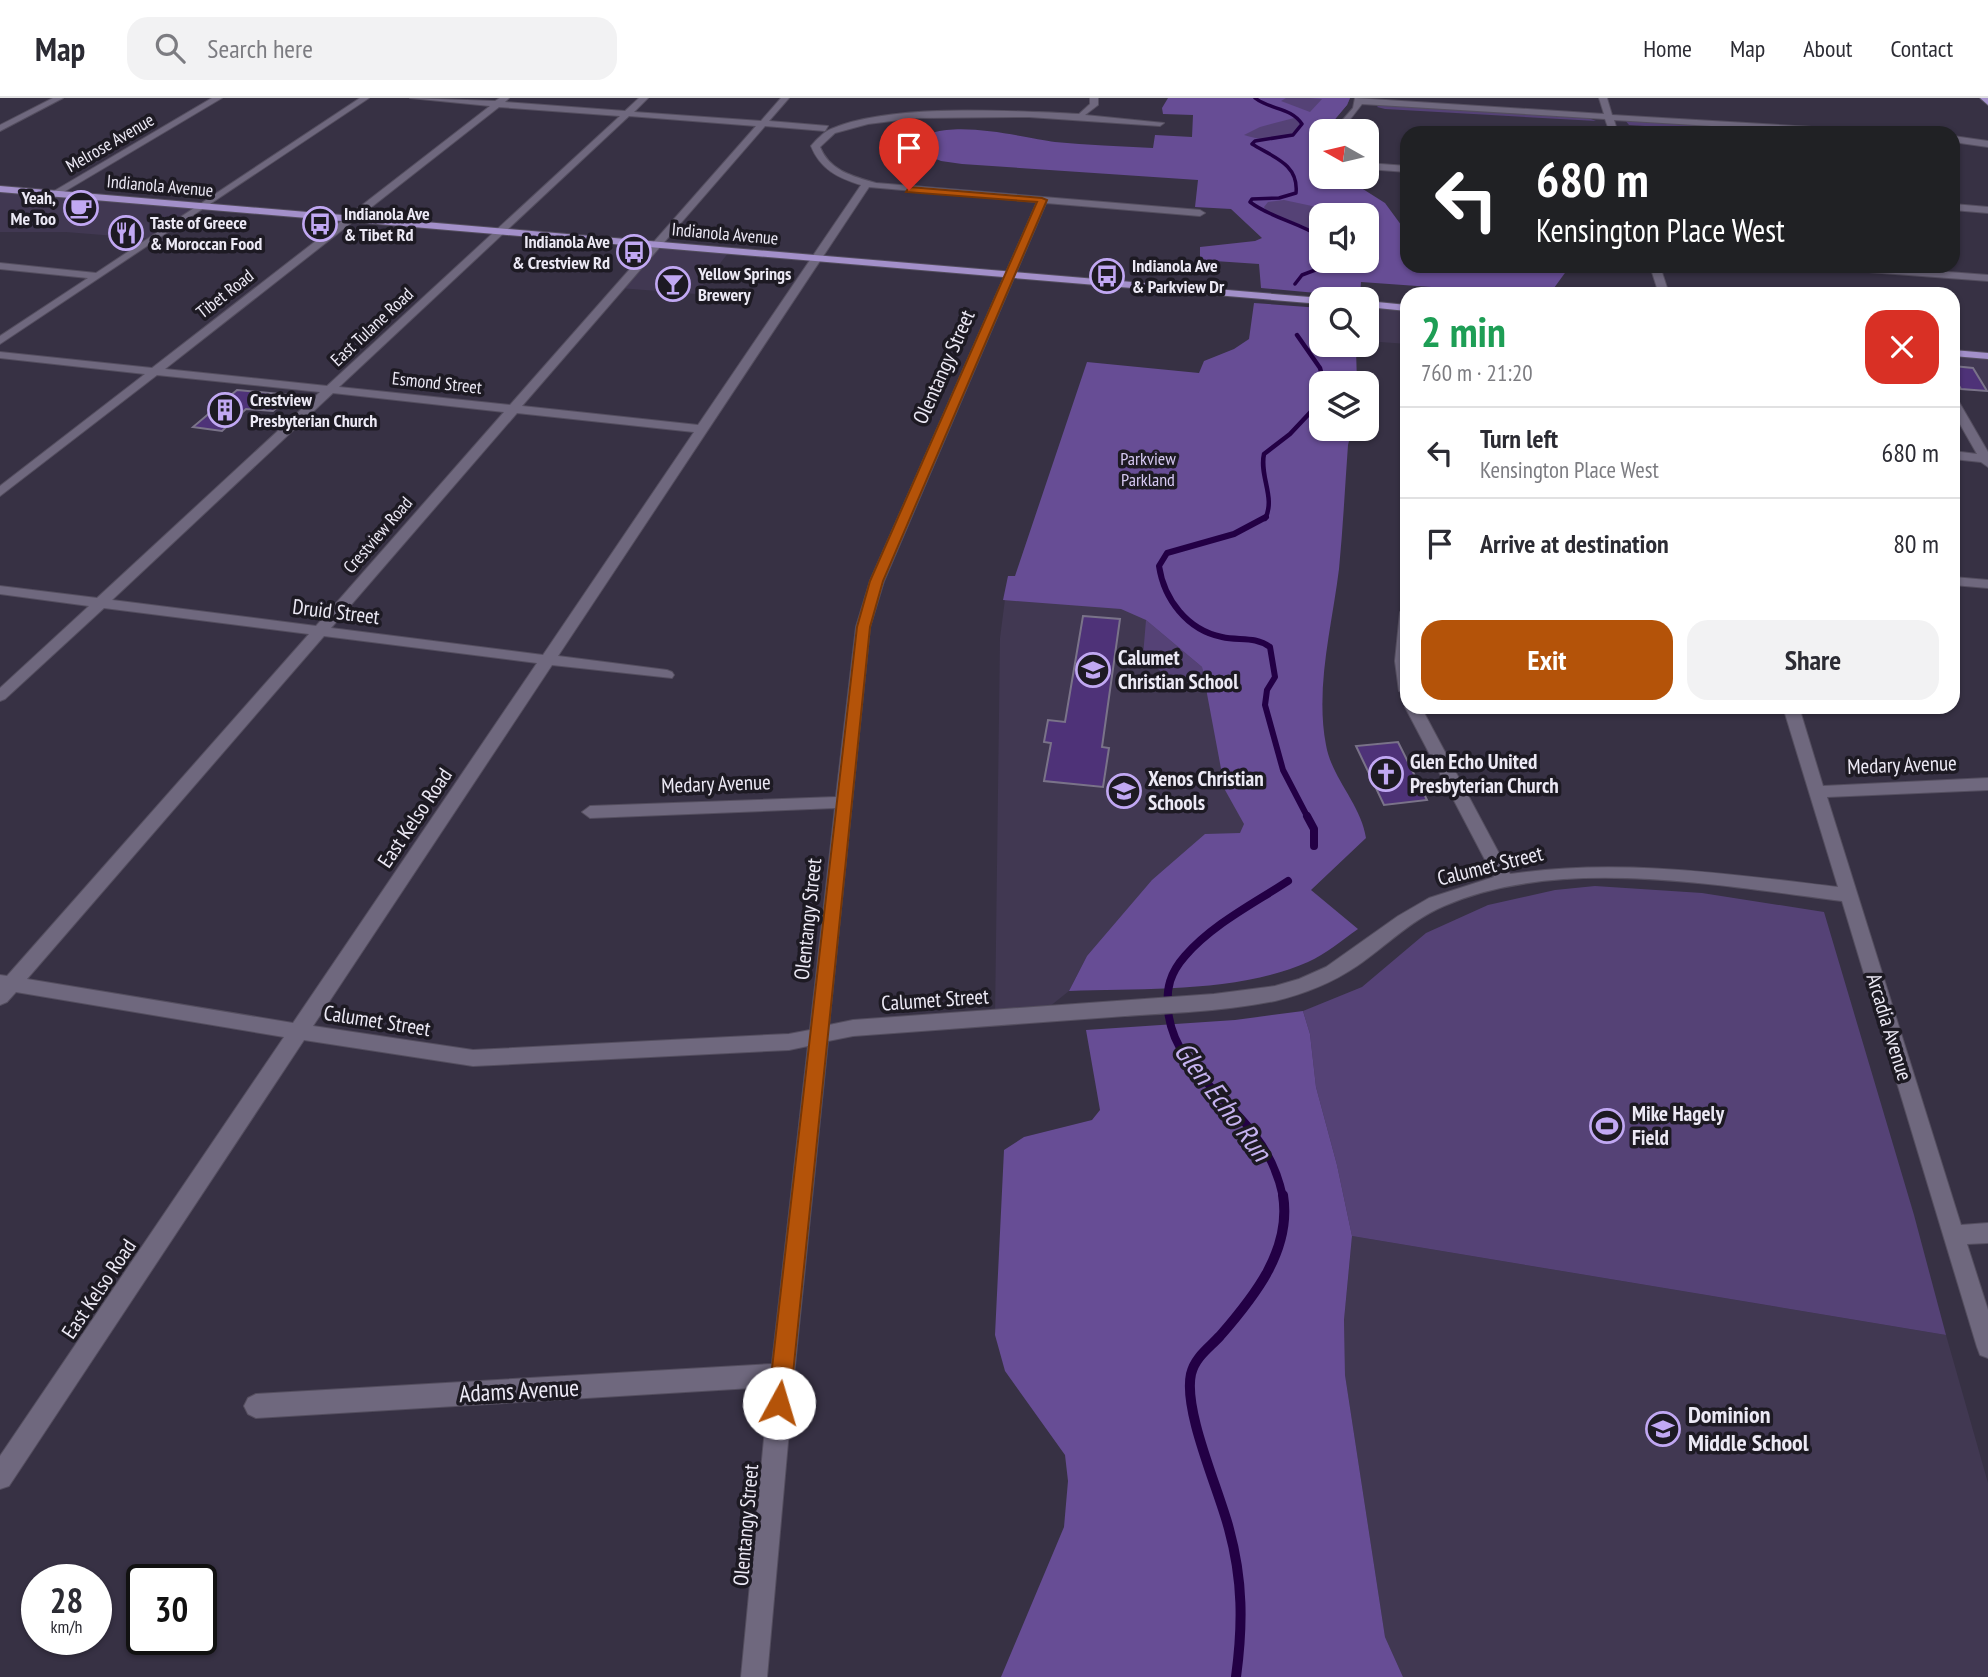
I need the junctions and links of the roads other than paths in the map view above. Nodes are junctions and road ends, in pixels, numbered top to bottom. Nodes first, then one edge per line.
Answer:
1 (59, 98) edge
2 (218, 98) edge
3 (365, 98) edge
4 (414, 98) edge
5 (644, 98) edge
6 (785, 98) edge
7 (1094, 98) edge
8 (1603, 98) edge
9 (1984, 98) edge
10 (501, 101) edge
11 (1358, 102) edge
12 (1988, 103) edge
13 (1004, 104) dead end
14 (1082, 113) junction
15 (627, 114) junction
16 (842, 118) dead end
17 (1346, 119) edge
18 (1160, 123) dead end
19 (763, 124) junction
20 (1611, 125) edge
21 (1642, 126) edge
22 (0, 128) edge
23 (825, 128) junction
24 (1960, 140) edge
25 (1988, 146) edge
26 (1960, 147) edge
27 (1379, 167) edge
28 (1400, 168) edge
29 (867, 183) junction
30 (0, 189) edge
31 (54, 194) junction
32 (1042, 200) junction
33 (200, 207) junction
34 (1960, 208) edge
35 (1988, 210) edge
36 (1200, 213) dead end
37 (348, 220) junction
38 (499, 233) junction
39 (656, 246) junction
40 (817, 259) junction
41 (0, 266) edge
42 (1922, 273) edge
43 (1010, 275) junction
44 (97, 276) junction
45 (1988, 278) edge
46 (1309, 300) edge
47 (1379, 305) edge
48 (1400, 307) edge
49 (0, 341) edge
50 (1960, 354) edge
51 (0, 355) edge
52 (1988, 356) edge
53 (155, 371) junction
54 (330, 390) junction
55 (514, 409) junction
56 (1960, 413) edge
57 (703, 429) junction
58 (1960, 456) edge
59 (1987, 460) edge
60 (0, 492) edge
61 (1960, 582) edge
62 (1988, 584) edge
63 (0, 590) edge
64 (100, 603) junction
65 (320, 631) junction
66 (548, 660) junction
67 (667, 675) dead end
68 (0, 696) edge
69 (1417, 714) edge
70 (1793, 714) edge
71 (1988, 784) edge
72 (1817, 792) junction
73 (844, 802) junction
74 (590, 812) dead end
75 (1505, 881) junction
76 (1849, 895) junction
77 (4, 988) edge
78 (299, 1031) junction
79 (818, 1035) junction
80 (1988, 1233) edge
81 (1954, 1235) junction
82 (1988, 1347) edge
83 (782, 1375) junction
84 (256, 1406) dead end
85 (0, 1477) edge
86 (754, 1677) edge

1 - 22 street
2 - 31 street, Melrose Avenue
3 - 33 street
4 - 10 street
5 - 15 street, East Tulane Road
6 - 19 street, Crestview Road
7 - 14 street
8 - 20 street
9 - 12 main road
10 - 15 street
10 - 37 street, Tibet Road
11 - 17 street
11 - 20 street
13 - 14 street
14 - 18 street
15 - 19 street
15 - 38 street, East Tulane Road
16 - 23 street
19 - 23 street
19 - 39 street, Crestview Road
20 - 21 street
23 - 29 street
24 - 25 street
25 - 26 street
27 - 28 street
29 - 32 street
29 - 40 street, East Kelso Road
30 - 31 main road, Indianola Avenue
31 - 33 main road, Indianola Avenue
32 - 36 street
32 - 43 street, Olentangy Street
33 - 37 main road, Indianola Avenue
33 - 44 street
34 - 35 street
37 - 38 main road, Indianola Avenue
37 - 53 street, Tibet Road
38 - 39 main road, Indianola Avenue
38 - 54 street, East Tulane Road
39 - 40 main road, Indianola Avenue
39 - 55 street, Crestview Road
40 - 43 main road, Indianola Avenue
40 - 57 street, East Kelso Road
41 - 44 street
42 - 45 street
43 - 46 main road, Indianola Avenue
43 - 73 street, Olentangy Street
44 - 49 street
47 - 48 main road
50 - 52 main road
51 - 53 street, Esmond Street
53 - 54 street, Esmond Street
53 - 60 street, Tibet Road
54 - 55 street, Esmond Street
54 - 64 street, East Tulane Road
55 - 57 street, Esmond Street
55 - 65 street, Crestview Road
56 - 59 street
57 - 66 street, East Kelso Road
58 - 59 street
61 - 62 street
63 - 64 street, Druid Street
64 - 65 street, Druid Street
64 - 68 street, East Tulane Road
65 - 66 street, Druid Street
65 - 77 street, Crestview Road
66 - 67 street, Druid Street
66 - 78 street, East Kelso Road
69 - 75 street
70 - 72 street, Arcadia Avenue
71 - 72 street, Medary Avenue
72 - 76 street, Arcadia Avenue
73 - 74 street, Medary Avenue
73 - 79 street, Olentangy Street
75 - 76 street, Calumet Street
75 - 79 street, Calumet Street
76 - 81 street, Arcadia Avenue
77 - 78 street, Calumet Street
78 - 79 street, Calumet Street
78 - 85 street, East Kelso Road
79 - 83 street, Olentangy Street
80 - 81 street
81 - 82 street, Arcadia Avenue
83 - 84 street, Adams Avenue
83 - 86 street, Olentangy Street

